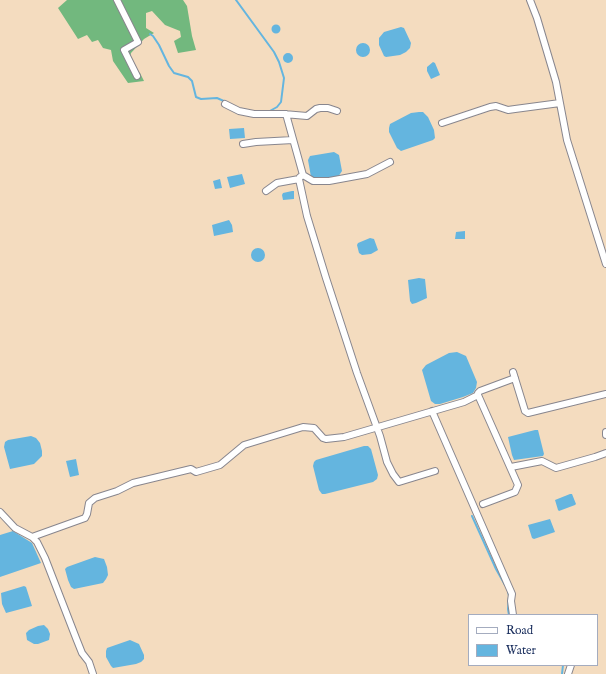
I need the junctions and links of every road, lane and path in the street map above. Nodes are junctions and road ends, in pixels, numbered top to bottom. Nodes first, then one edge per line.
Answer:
1 (117, 0) edge
2 (530, 0) edge
3 (137, 76) dead end
4 (560, 103) junction
5 (225, 104) dead end
6 (337, 111) dead end
7 (286, 114) junction
8 (442, 123) dead end
9 (293, 140) junction
10 (243, 144) dead end
11 (390, 162) dead end
12 (301, 177) junction
13 (266, 191) dead end
14 (606, 264) edge
15 (606, 394) edge
16 (478, 395) junction
17 (432, 410) junction
18 (376, 426) junction
19 (606, 452) edge
20 (511, 467) junction
21 (435, 471) dead end
22 (484, 504) dead end
23 (0, 512) edge
24 (32, 537) junction
25 (513, 614) edge
26 (93, 674) edge

1 - 3 street
2 - 4 street
4 - 8 street
4 - 14 street
5 - 7 street
6 - 7 street
7 - 9 street
9 - 10 street
9 - 12 street
11 - 12 street
12 - 13 street
12 - 18 street
15 - 16 street
16 - 17 street
16 - 20 street
17 - 18 street
17 - 25 street
18 - 21 street
18 - 24 street
19 - 20 street
20 - 22 street
23 - 24 street
24 - 26 street

